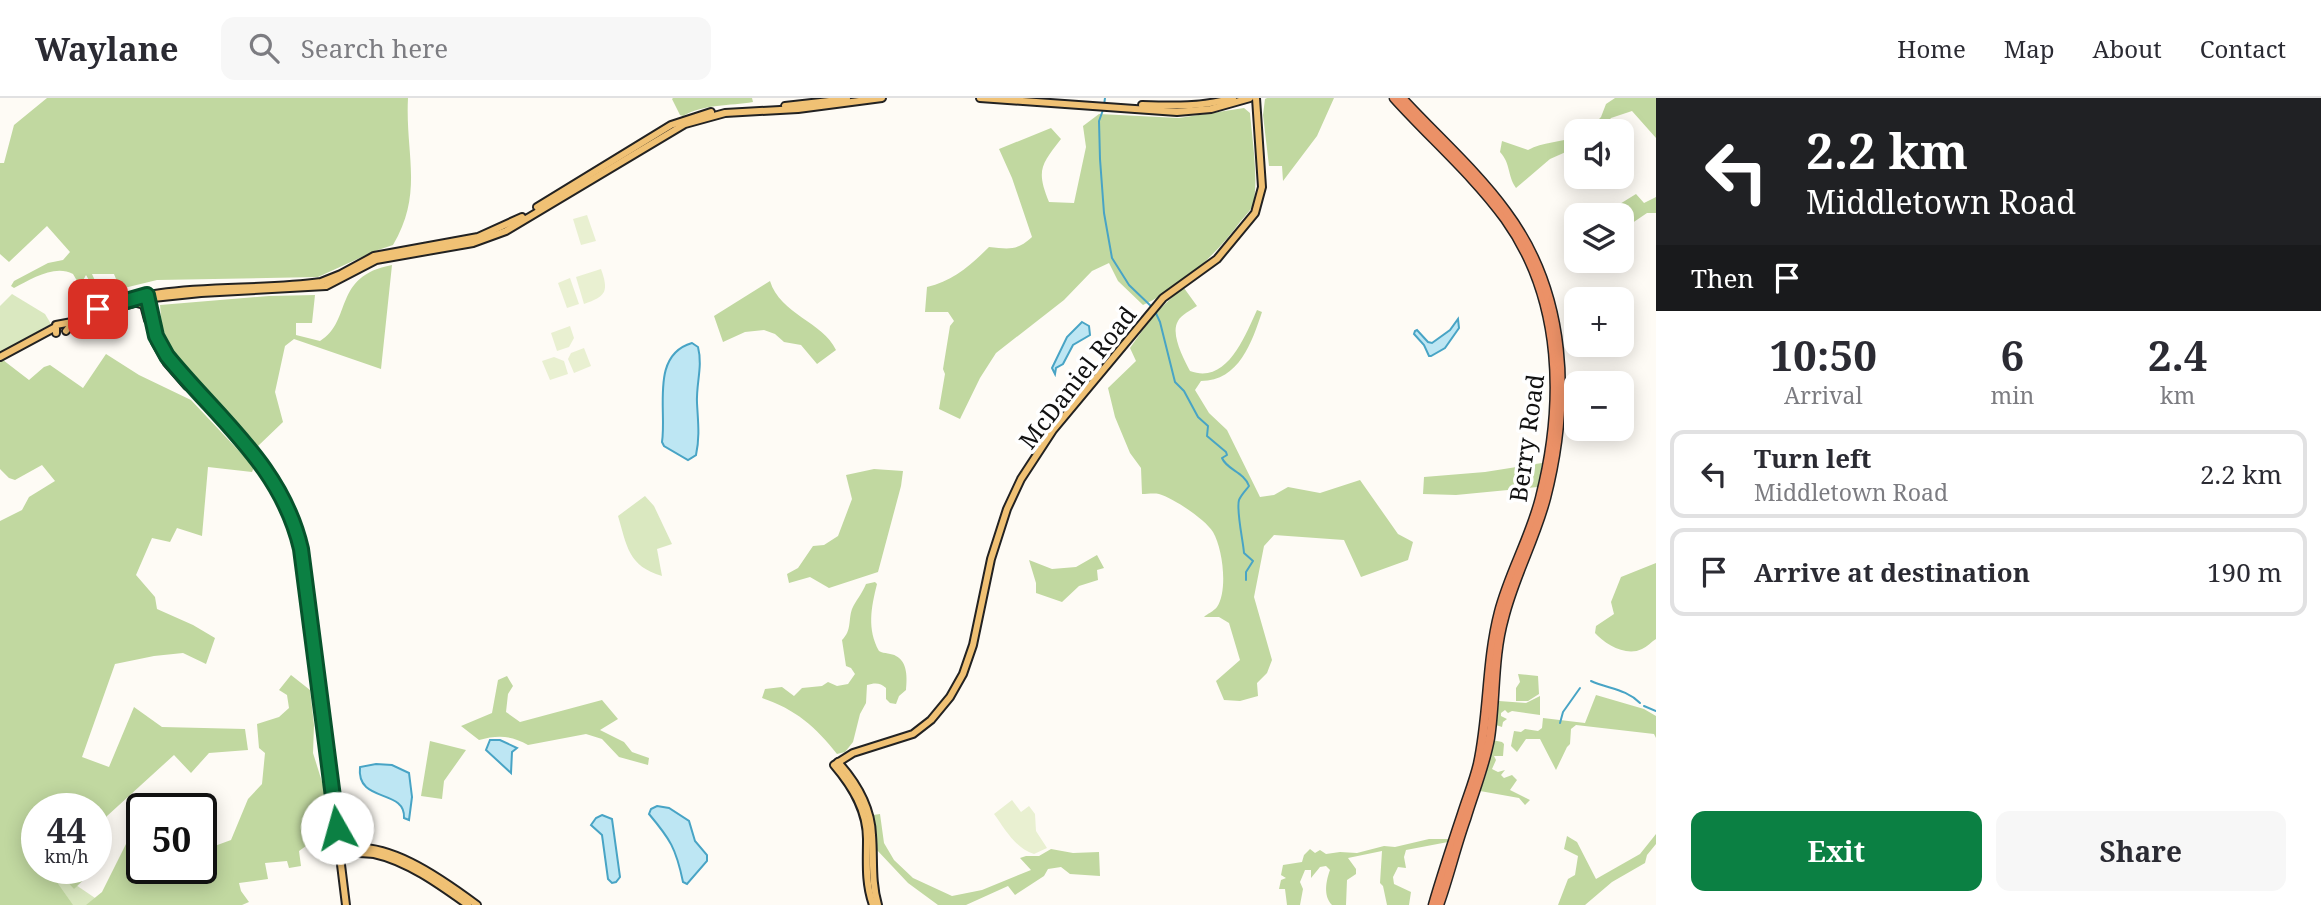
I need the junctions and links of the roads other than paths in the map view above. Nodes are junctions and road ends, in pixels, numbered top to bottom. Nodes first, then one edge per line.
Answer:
1 (852, 98) edge
2 (882, 98) edge
3 (980, 98) edge
4 (1045, 98) edge
5 (1233, 98) edge
6 (1250, 98) edge
7 (1255, 98) edge
8 (1394, 98) edge
9 (1402, 98) edge
10 (1099, 104) junction
11 (1110, 105) junction
12 (554, 202) junction
13 (540, 205) junction
14 (511, 223) junction
15 (506, 231) junction
16 (147, 297) junction
17 (160, 297) junction
18 (128, 304) junction
19 (149, 321) junction
20 (62, 324) junction
21 (55, 331) junction
22 (66, 331) junction
23 (161, 344) junction
24 (0, 358) edge
25 (238, 439) junction
26 (836, 764) junction
27 (867, 830) junction
28 (337, 835) junction
29 (343, 851) junction
30 (872, 870) junction
31 (875, 904) edge
32 (344, 905) edge
33 (468, 905) edge
34 (477, 905) edge
35 (1433, 905) edge
36 (1439, 905) edge

1 - 13 main road
2 - 12 main road
3 - 10 main road
4 - 10 main road
5 - 11 main road
6 - 11 main road
7 - 26 main road, McDaniel Road
8 - 35 highway, Berry Road
9 - 36 highway, Berry Road
10 - 11 main road
12 - 13 main road
12 - 15 main road
13 - 14 main road
14 - 15 main road
14 - 16 main road
15 - 17 main road
16 - 17 main road
16 - 18 main road
16 - 19 main road
16 - 20 main road
16 - 23 main road
17 - 23 main road
18 - 19 main road
18 - 22 main road
19 - 25 main road
20 - 21 main road
20 - 22 main road
21 - 22 main road
21 - 24 main road
23 - 25 main road
25 - 28 main road
25 - 29 main road
26 - 27 main road
26 - 30 main road
27 - 30 main road
27 - 31 main road
28 - 29 main road
28 - 29 main road
29 - 32 main road
29 - 32 main road
29 - 33 main road
29 - 34 main road
30 - 31 main road

